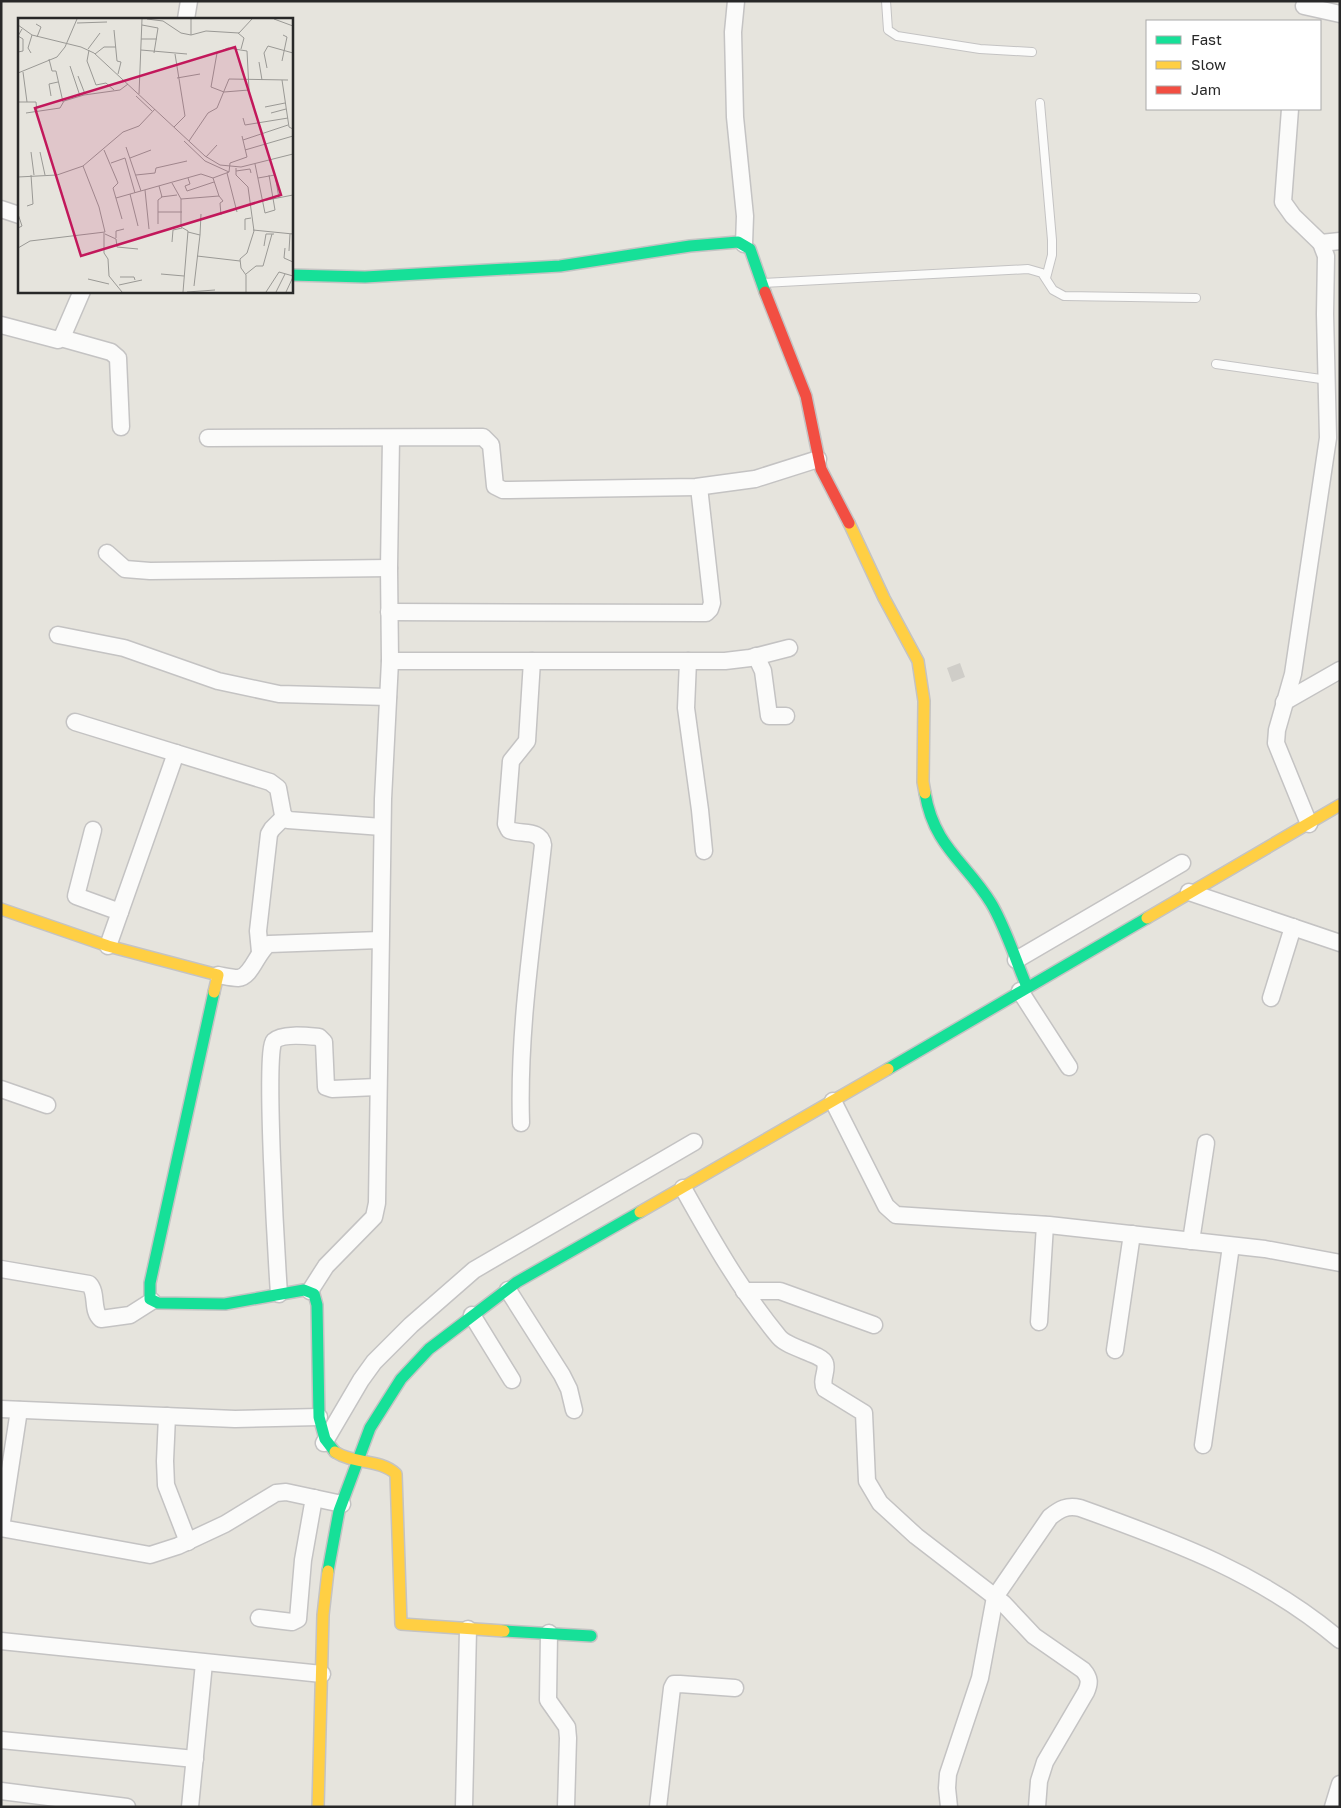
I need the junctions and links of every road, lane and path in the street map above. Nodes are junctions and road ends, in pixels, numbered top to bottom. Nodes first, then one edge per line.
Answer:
1 (189, 1) edge
2 (736, 1) edge
3 (886, 1) edge
4 (1304, 10) edge
5 (1340, 14) edge
6 (186, 18) edge
7 (1032, 52) dead end
8 (1040, 103) dead end
9 (1290, 110) edge
10 (1, 208) edge
11 (18, 215) edge
12 (1340, 242) edge
13 (1321, 243) junction
14 (744, 244) junction
15 (292, 275) edge
16 (1046, 278) junction
17 (761, 283) junction
18 (82, 292) edge
19 (1333, 294) edge
20 (1196, 298) dead end
21 (1, 325) edge
22 (61, 338) junction
23 (1216, 364) dead end
24 (1328, 380) junction
25 (1334, 401) edge
26 (121, 427) dead end
27 (208, 438) dead end
28 (391, 438) junction
29 (1334, 448) edge
30 (818, 459) junction
31 (698, 487) junction
32 (108, 553) dead end
33 (389, 568) junction
34 (389, 612) junction
35 (58, 635) dead end
36 (789, 648) dead end
37 (756, 656) junction
38 (390, 661) junction
39 (532, 661) junction
40 (688, 661) junction
41 (1340, 670) edge
42 (388, 697) junction
43 (1284, 702) junction
44 (786, 716) dead end
45 (75, 722) dead end
46 (176, 753) junction
47 (1340, 805) edge
48 (1304, 812) junction
49 (284, 817) junction
50 (382, 826) junction
51 (93, 830) dead end
52 (704, 851) dead end
53 (1182, 863) dead end
54 (1189, 892) junction
55 (1, 909) edge
56 (120, 912) junction
57 (1294, 927) junction
58 (380, 940) junction
59 (1340, 943) edge
60 (108, 946) junction
61 (260, 952) junction
62 (1016, 960) junction
63 (218, 975) junction
64 (1023, 989) junction
65 (1271, 998) dead end
66 (1069, 1067) dead end
67 (377, 1086) junction
68 (1, 1089) edge
69 (834, 1101) junction
70 (47, 1105) dead end
71 (521, 1123) dead end
72 (694, 1142) dead end
73 (1206, 1143) dead end
74 (683, 1188) junction
75 (1045, 1225) junction
76 (1132, 1234) junction
77 (1190, 1240) junction
78 (1231, 1246) junction
79 (1340, 1263) edge
80 (1, 1269) edge
81 (508, 1290) junction
82 (310, 1291) junction
83 (744, 1291) junction
84 (279, 1294) junction
85 (152, 1301) junction
86 (472, 1315) junction
87 (1039, 1322) dead end
88 (874, 1325) dead end
89 (1115, 1350) dead end
90 (512, 1380) dead end
91 (1, 1409) edge
92 (19, 1410) junction
93 (574, 1410) dead end
94 (167, 1416) junction
95 (319, 1417) junction
96 (324, 1443) junction
97 (1203, 1446) dead end
98 (348, 1458) junction
99 (328, 1501) junction
100 (1, 1528) edge
101 (188, 1542) junction
102 (995, 1597) junction
103 (259, 1618) dead end
104 (468, 1629) junction
105 (549, 1633) junction
106 (591, 1636) dead end
107 (1340, 1640) edge
108 (1, 1641) edge
109 (204, 1663) junction
110 (313, 1673) junction
111 (735, 1688) dead end
112 (1, 1740) edge
113 (195, 1759) junction
114 (1340, 1784) edge
115 (1, 1791) edge
116 (119, 1806) edge
117 (190, 1807) edge
118 (318, 1807) edge
119 (464, 1807) edge
120 (566, 1807) edge
121 (658, 1807) edge
122 (949, 1807) edge
123 (1037, 1807) edge
124 (1332, 1807) edge

1 - 6 street
2 - 14 street
3 - 7 lane
4 - 5 street
8 - 16 lane
9 - 13 street
10 - 11 street
12 - 13 street
13 - 19 street
14 - 15 street
14 - 17 street
16 - 17 lane
16 - 20 lane
17 - 30 street
18 - 22 street
19 - 24 street
21 - 22 street
22 - 26 street
23 - 24 lane
24 - 25 street
25 - 29 street
27 - 28 street
28 - 31 street
28 - 33 street
29 - 43 street
30 - 31 street
30 - 62 street
31 - 34 street
32 - 33 street
33 - 34 street
34 - 38 street
35 - 42 street
36 - 37 street
37 - 40 street
37 - 44 street
38 - 39 street
38 - 42 street
39 - 40 street
39 - 71 street
40 - 52 street
41 - 43 street
42 - 50 street
43 - 48 street
45 - 46 street
46 - 49 street
46 - 56 street
47 - 48 street
48 - 54 street
49 - 50 street
49 - 61 street
50 - 58 street
51 - 56 street
53 - 62 street
54 - 57 street
54 - 64 street
55 - 60 street
56 - 60 street
57 - 59 street
57 - 65 street
58 - 61 street
58 - 67 street
60 - 63 street
61 - 63 street
62 - 64 street
63 - 85 street
64 - 66 street
64 - 69 street
67 - 82 street
67 - 84 street
68 - 70 street
69 - 74 street
69 - 75 street
72 - 96 street
73 - 77 street
74 - 81 street
74 - 83 street
75 - 76 street
75 - 87 street
76 - 77 street
76 - 89 street
77 - 78 street
78 - 79 street
78 - 97 street
80 - 85 street
81 - 86 street
81 - 93 street
82 - 84 street
82 - 95 street
83 - 88 street
83 - 102 street
84 - 85 street
86 - 90 street
86 - 98 street
91 - 92 street
92 - 94 street
92 - 100 street
94 - 95 street
94 - 101 street
95 - 96 street
96 - 98 street
98 - 99 street
98 - 104 street
99 - 101 street
99 - 103 street
99 - 110 street
100 - 101 street
102 - 107 street
102 - 122 street
102 - 123 street
104 - 105 street
104 - 119 street
105 - 106 street
105 - 120 street
108 - 109 street
109 - 110 street
109 - 113 street
110 - 118 street
111 - 121 street
112 - 113 street
113 - 117 street
114 - 124 street
115 - 116 street

